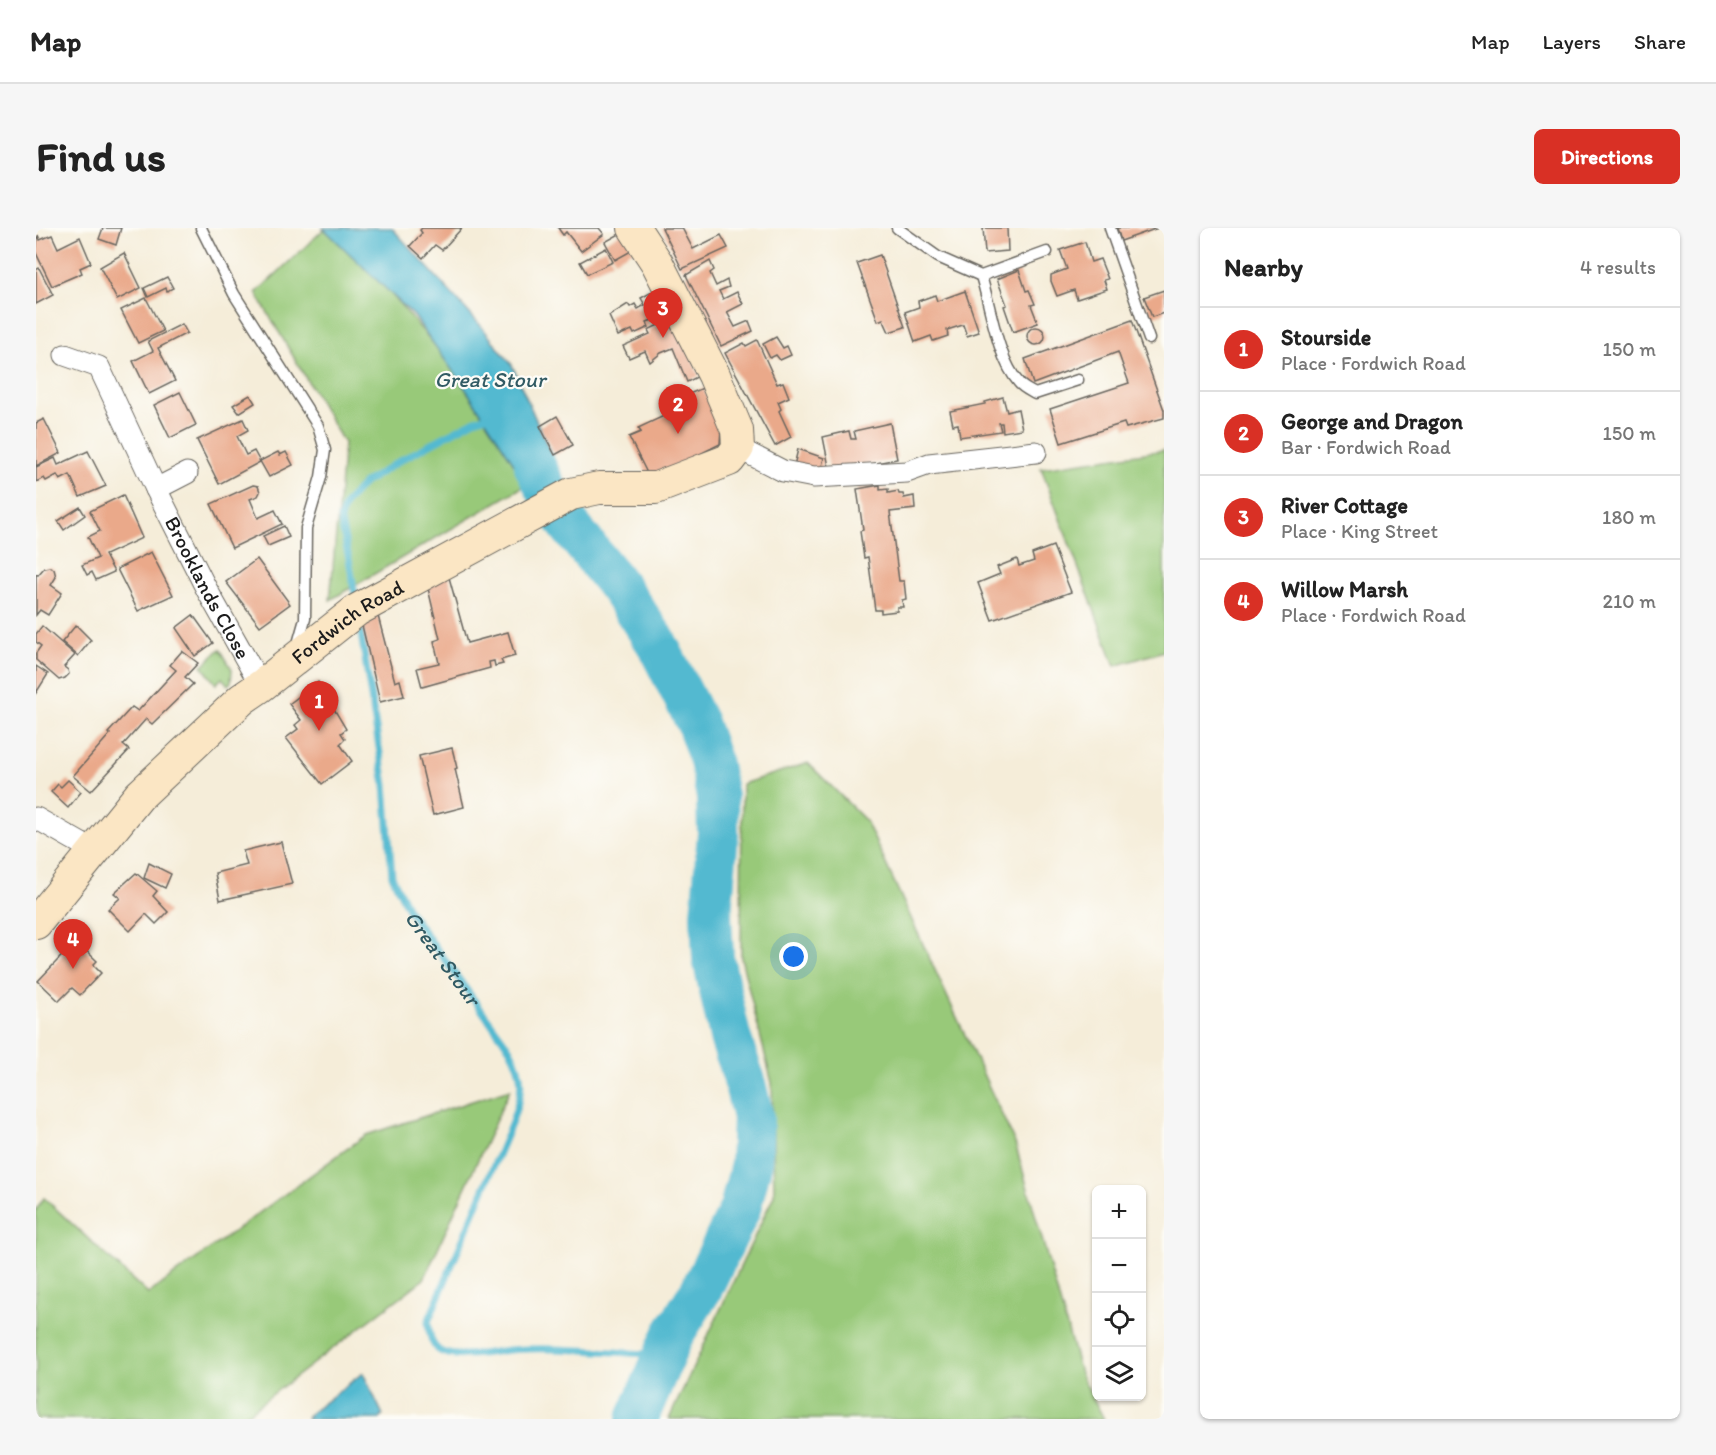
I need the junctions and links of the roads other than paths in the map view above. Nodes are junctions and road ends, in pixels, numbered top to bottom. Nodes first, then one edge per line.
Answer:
1 (201, 228) edge
2 (634, 228) edge
3 (897, 228) edge
4 (1110, 228) edge
5 (1047, 252) dead end
6 (981, 276) junction
7 (1149, 339) dead end
8 (65, 355) dead end
9 (1078, 380) dead end
10 (738, 448) junction
11 (1036, 452) dead end
12 (187, 474) dead end
13 (156, 489) junction
14 (293, 659) junction
15 (261, 686) junction
16 (36, 818) edge
17 (94, 851) junction
18 (36, 923) edge

1 - 14 lane
2 - 10 street
3 - 6 lane
4 - 7 lane
5 - 6 lane
6 - 9 lane
8 - 13 street, Brooklands Close
10 - 11 street
10 - 14 street, Fordwich Road
12 - 13 street
13 - 15 street, Brooklands Close
14 - 15 street, Fordwich Road
15 - 17 street, Fordwich Road
16 - 17 street
17 - 18 street, Fordwich Road

